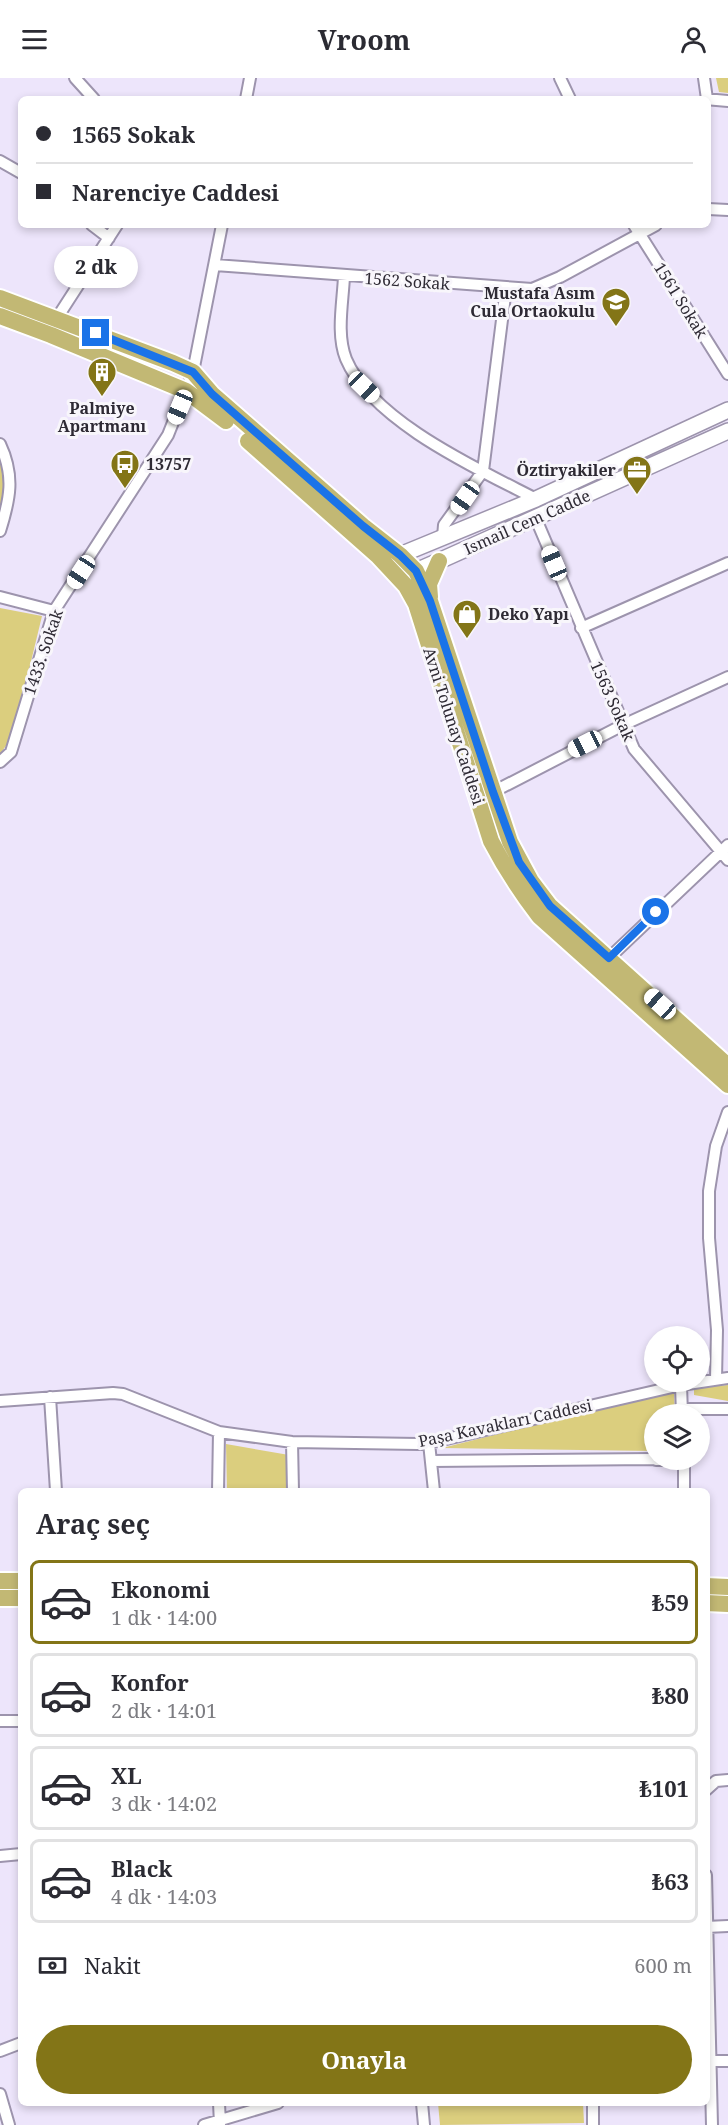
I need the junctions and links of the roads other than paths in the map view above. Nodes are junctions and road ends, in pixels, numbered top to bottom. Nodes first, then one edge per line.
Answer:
1 (75, 78) edge
2 (250, 78) edge
3 (560, 78) edge
4 (704, 78) edge
5 (91, 96) edge
6 (247, 96) edge
7 (569, 96) edge
8 (706, 96) edge
9 (711, 99) edge
10 (728, 101) edge
11 (0, 161) edge
12 (18, 170) edge
13 (711, 209) edge
14 (728, 210) edge
15 (96, 228) edge
16 (115, 228) edge
17 (637, 229) edge
18 (222, 230) edge
19 (109, 238) junction
20 (215, 265) junction
21 (344, 276) junction
22 (506, 288) junction
23 (0, 298) edge
24 (0, 316) edge
25 (57, 318) junction
26 (193, 372) junction
27 (728, 374) edge
28 (186, 391) junction
29 (728, 410) edge
30 (728, 432) edge
31 (0, 444) edge
32 (483, 471) junction
33 (536, 499) junction
34 (536, 519) junction
35 (0, 531) edge
36 (443, 537) junction
37 (395, 561) junction
38 (439, 561) junction
39 (728, 562) edge
40 (416, 571) junction
41 (0, 597) edge
42 (430, 601) junction
43 (54, 611) junction
44 (581, 628) junction
45 (726, 681) edge
46 (622, 725) junction
47 (0, 762) edge
48 (493, 792) junction
49 (725, 852) edge
50 (609, 958) junction
51 (728, 1066) edge
52 (728, 1085) edge
53 (728, 1112) edge
54 (728, 1378) edge
55 (716, 1379) junction
56 (710, 1380) edge
57 (651, 1392) edge
58 (50, 1397) junction
59 (0, 1401) edge
60 (728, 1409) edge
61 (710, 1410) edge
62 (219, 1432) junction
63 (291, 1442) junction
64 (429, 1443) junction
65 (644, 1460) edge
66 (431, 1461) junction
67 (684, 1470) edge
68 (56, 1488) edge
69 (218, 1488) edge
70 (293, 1488) edge
71 (434, 1488) edge
72 (684, 1488) edge
73 (0, 1581) edge
74 (18, 1581) edge
75 (710, 1586) edge
76 (728, 1587) edge
77 (0, 1598) edge
78 (18, 1598) edge
79 (710, 1603) edge
80 (728, 1604) edge
81 (0, 1721) edge
82 (18, 1721) edge
83 (728, 1780) edge
84 (710, 1786) edge
85 (18, 1854) edge
86 (0, 1856) edge
87 (728, 1926) edge
88 (710, 1927) edge
89 (18, 2044) edge
90 (0, 2051) edge
91 (710, 2061) edge
92 (728, 2061) edge
93 (710, 2082) edge
94 (0, 2094) edge
95 (219, 2106) edge
96 (269, 2106) edge
97 (422, 2106) edge
98 (593, 2106) edge
99 (220, 2122) edge
100 (9, 2125) edge
101 (204, 2125) edge
102 (424, 2125) edge
103 (593, 2125) edge
104 (712, 2125) edge

1 - 5 street
2 - 6 street
3 - 7 street
4 - 8 street
9 - 10 street
11 - 12 street
13 - 14 street
15 - 19 street
16 - 19 street
17 - 22 street, 1562 Sokak
17 - 27 street, 1561 Sokak
18 - 20 street
19 - 25 street
20 - 21 street, 1562 Sokak
20 - 26 street
21 - 22 street, 1562 Sokak
21 - 32 street
22 - 32 street
23 - 25 main road
24 - 28 main road, Avni Tolunay Caddesi
25 - 26 main road
26 - 28 street
26 - 37 main road, Avni Tolunay Caddesi
28 - 37 main road, Avni Tolunay Caddesi
28 - 43 street, 1433. Sokak
29 - 33 main road, Ismail Cem Cadde
30 - 34 main road, Ismail Cem Cadde
31 - 35 street
32 - 33 street
32 - 36 street
33 - 36 main road, Ismail Cem Cadde
34 - 38 main road, Ismail Cem Cadde
34 - 44 street, 1563 Sokak
36 - 37 main road, Ismail Cem Cadde
37 - 40 main road, Avni Tolunay Caddesi
37 - 52 main road, Avni Tolunay Caddesi
38 - 40 main road, Ismail Cem Cadde
38 - 42 main road
39 - 44 street
40 - 42 main road, Avni Tolunay Caddesi
41 - 43 street
42 - 48 main road, Avni Tolunay Caddesi
43 - 47 street, 1433. Sokak
44 - 46 street, 1563 Sokak
45 - 46 street
46 - 48 street
46 - 49 street, 1563 Sokak
48 - 50 main road, Avni Tolunay Caddesi
49 - 50 street
50 - 51 main road, Avni Tolunay Caddesi
53 - 55 street
54 - 55 street, Paşa Kavakları Caddesi
55 - 56 street, Paşa Kavakları Caddesi
57 - 64 street, Paşa Kavakları Caddesi
58 - 59 street, Paşa Kavakları Caddesi
58 - 62 street, Paşa Kavakları Caddesi
58 - 68 street
60 - 61 street
62 - 63 street, Paşa Kavakları Caddesi
62 - 69 street
63 - 64 street, Paşa Kavakları Caddesi
63 - 70 street
64 - 66 street
65 - 66 street
66 - 71 street
67 - 72 street
73 - 74 main road
75 - 76 main road
77 - 78 main road
79 - 80 main road
81 - 82 street
83 - 84 street
85 - 86 street
87 - 88 street
89 - 90 street
91 - 92 street
93 - 104 street
94 - 100 street
95 - 99 street
96 - 99 street
97 - 102 street
98 - 103 street
99 - 101 street

